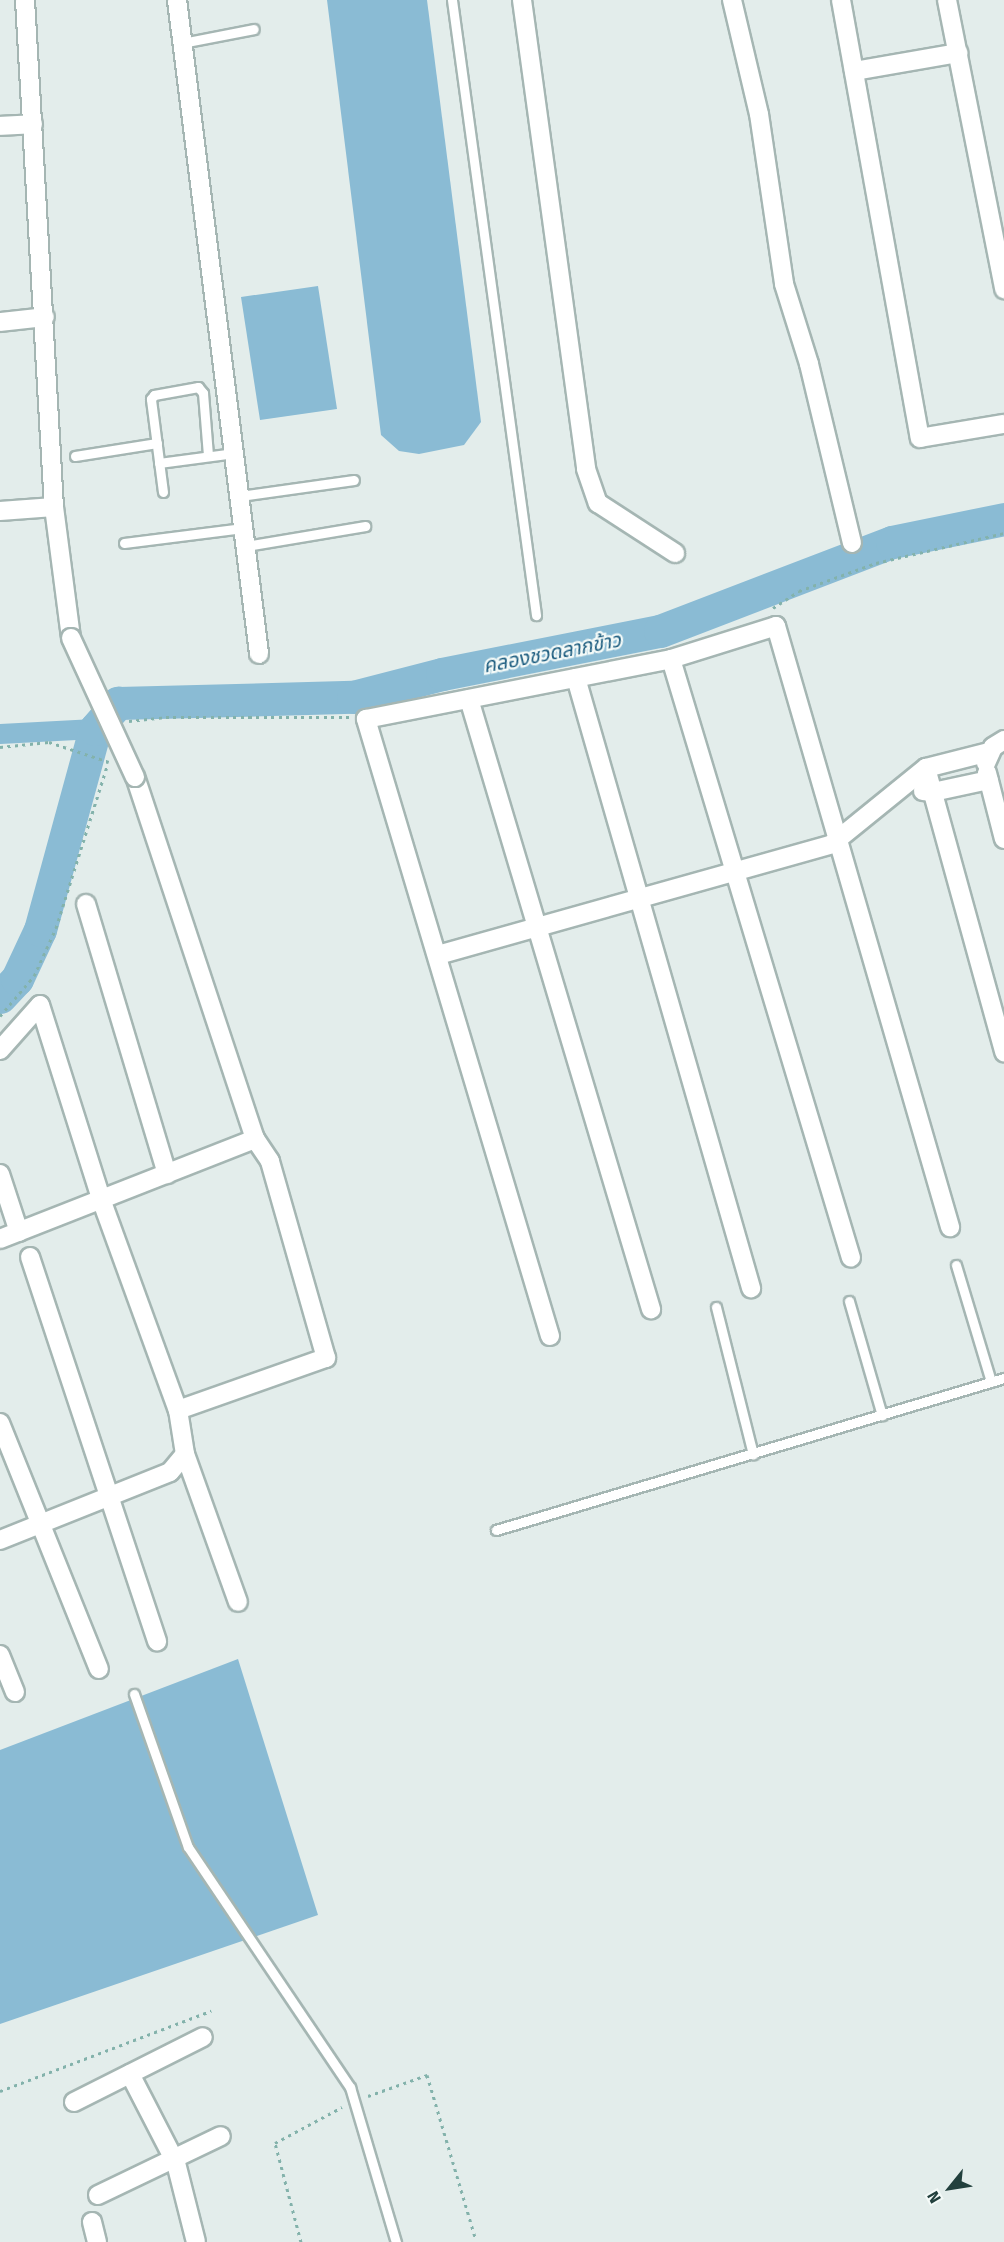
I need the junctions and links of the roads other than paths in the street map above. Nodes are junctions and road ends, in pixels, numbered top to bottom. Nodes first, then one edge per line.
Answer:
1 (25, 0) edge
2 (177, 0) edge
3 (452, 0) edge
4 (522, 0) edge
5 (732, 0) edge
6 (841, 0) edge
7 (947, 0) edge
8 (254, 29) dead end
9 (182, 43) junction
10 (958, 53) junction
11 (854, 71) junction
12 (33, 124) junction
13 (0, 126) edge
14 (1004, 289) edge
15 (45, 317) junction
16 (0, 322) edge
17 (1004, 424) edge
18 (157, 443) junction
19 (234, 453) junction
20 (208, 455) junction
21 (75, 456) dead end
22 (159, 463) junction
23 (354, 480) dead end
24 (163, 492) dead end
25 (240, 496) junction
26 (54, 507) junction
27 (0, 511) edge
28 (365, 526) dead end
29 (243, 528) junction
30 (124, 543) dead end
31 (852, 543) dead end
32 (246, 546) junction
33 (675, 553) dead end
34 (536, 615) dead end
35 (259, 654) dead end
36 (671, 659) junction
37 (576, 678) junction
38 (469, 699) junction
39 (1004, 740) edge
40 (989, 752) junction
41 (926, 768) junction
42 (993, 780) edge
43 (901, 788) junction
44 (933, 792) junction
45 (1004, 839) edge
46 (837, 840) junction
47 (735, 872) junction
48 (639, 898) junction
49 (86, 904) dead end
50 (537, 927) junction
51 (438, 955) junction
52 (0, 1050) edge
53 (1004, 1052) edge
54 (255, 1139) junction
55 (0, 1174) edge
56 (167, 1174) junction
57 (101, 1200) junction
58 (950, 1227) dead end
59 (19, 1232) junction
60 (0, 1239) edge
61 (30, 1257) dead end
62 (852, 1258) dead end
63 (956, 1265) dead end
64 (751, 1288) dead end
65 (849, 1300) dead end
66 (716, 1307) dead end
67 (651, 1309) dead end
68 (550, 1336) dead end
69 (1004, 1378) edge
70 (991, 1382) junction
71 (178, 1410) junction
72 (882, 1415) junction
73 (0, 1423) edge
74 (185, 1454) junction
75 (753, 1454) junction
76 (111, 1496) junction
77 (42, 1524) junction
78 (496, 1530) dead end
79 (0, 1540) edge
80 (238, 1602) dead end
81 (157, 1642) dead end
82 (0, 1655) edge
83 (99, 1669) dead end
84 (15, 1692) dead end
85 (134, 1694) dead end
86 (203, 2037) dead end
87 (130, 2074) junction
88 (74, 2102) dead end
89 (221, 2136) dead end
90 (173, 2159) junction
91 (98, 2195) dead end
92 (93, 2222) dead end
93 (97, 2242) edge
94 (196, 2242) edge
95 (396, 2242) edge

1 - 12 street
2 - 9 street
3 - 34 lane
4 - 33 street
5 - 31 street
6 - 11 street
7 - 10 street
8 - 9 lane
9 - 19 street
10 - 11 street
10 - 14 street
11 - 17 street
12 - 13 street
12 - 15 street
15 - 16 street
15 - 26 street
18 - 20 lane
18 - 21 lane
18 - 22 lane
19 - 20 lane
19 - 25 street
20 - 22 lane
22 - 24 lane
23 - 25 lane
25 - 29 street
26 - 27 street
26 - 54 street, bridge
28 - 32 lane
29 - 30 lane
29 - 32 street
32 - 35 street
36 - 37 street
36 - 46 street
36 - 47 street
37 - 38 street
37 - 48 street
38 - 50 street
38 - 51 street
39 - 40 street
40 - 41 street
40 - 42 street
41 - 43 street
41 - 44 street
42 - 44 street
42 - 45 street
43 - 44 street
43 - 46 street
44 - 53 street
46 - 47 street
46 - 58 street
47 - 48 street
47 - 62 street
48 - 50 street
48 - 64 street
49 - 56 street
50 - 51 street
50 - 67 street
51 - 68 street
52 - 57 street
54 - 56 street
54 - 71 street
55 - 59 street
56 - 57 street
57 - 59 street
57 - 71 street
59 - 60 street
61 - 76 street
63 - 70 lane
65 - 72 lane
66 - 75 lane
69 - 70 lane
70 - 72 lane
71 - 74 street
72 - 75 lane
73 - 77 street
74 - 76 street
74 - 80 street
75 - 78 lane
76 - 77 street
76 - 81 street
77 - 79 street
77 - 83 street
82 - 84 street
85 - 95 lane
86 - 87 street
87 - 88 street
87 - 90 street
89 - 90 street
90 - 91 street
90 - 94 street
92 - 93 street

